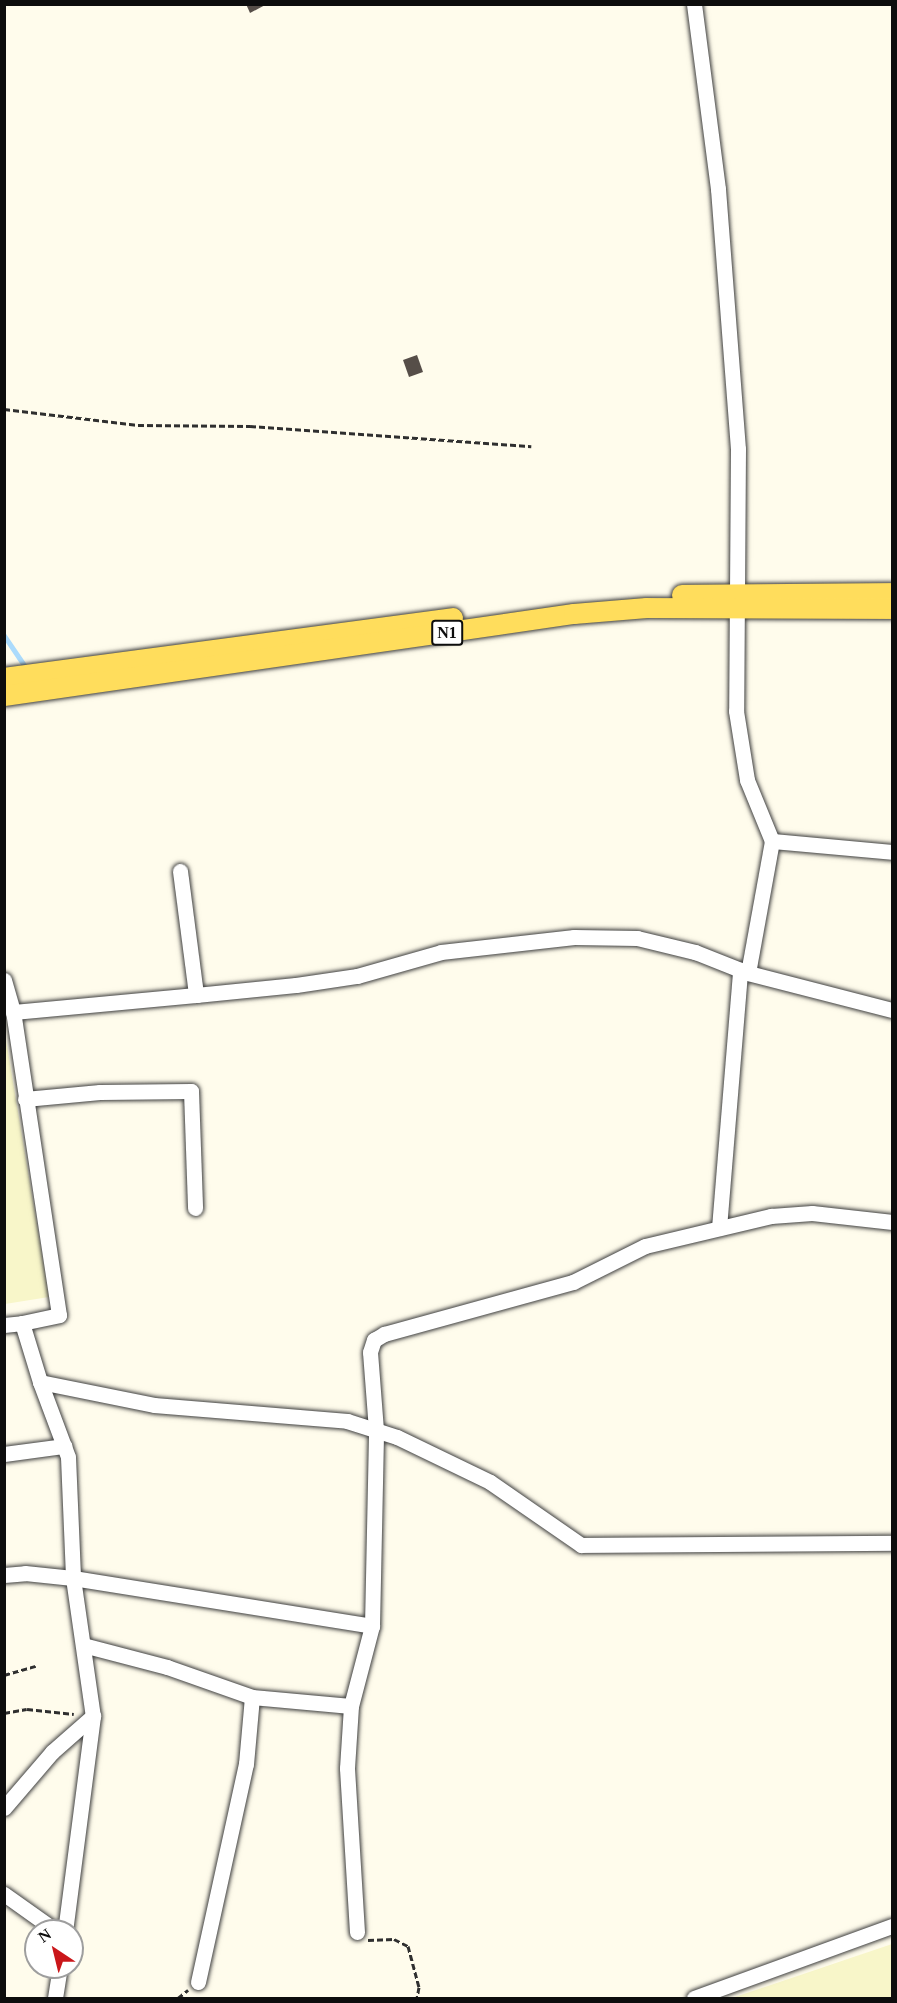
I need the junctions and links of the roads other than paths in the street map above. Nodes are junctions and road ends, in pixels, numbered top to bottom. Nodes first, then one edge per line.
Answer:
1 (694, 4) edge
2 (892, 593) edge
3 (735, 601) junction
4 (892, 609) edge
5 (4, 678) edge
6 (4, 696) edge
7 (772, 841) junction
8 (892, 852) edge
9 (180, 871) dead end
10 (744, 972) junction
11 (4, 980) edge
12 (196, 995) junction
13 (892, 1010) edge
14 (13, 1012) junction
15 (25, 1099) junction
16 (195, 1208) dead end
17 (892, 1222) edge
18 (719, 1228) junction
19 (22, 1323) junction
20 (4, 1325) edge
21 (40, 1382) junction
22 (376, 1430) junction
23 (64, 1446) junction
24 (4, 1454) edge
25 (892, 1543) edge
26 (4, 1575) edge
27 (73, 1578) junction
28 (372, 1626) junction
29 (82, 1645) junction
30 (252, 1697) junction
31 (351, 1706) junction
32 (93, 1716) junction
33 (4, 1808) edge
34 (4, 1894) edge
35 (39, 1919) edge
36 (67, 1919) edge
37 (892, 1926) edge
38 (357, 1932) road end
39 (58, 1979) edge
40 (198, 1982) dead end
41 (55, 1998) edge
42 (694, 1998) edge

1 - 3 street
2 - 3 main road, N1
3 - 4 main road, N1
3 - 5 main road, N1
3 - 6 main road, N1
3 - 7 street
7 - 8 street
7 - 10 street
9 - 12 street
10 - 12 street
10 - 13 street
10 - 18 street
11 - 14 street
12 - 14 street
14 - 15 street
15 - 16 street
15 - 19 street
17 - 18 street
18 - 22 street
19 - 20 street
19 - 21 street
21 - 22 street
21 - 23 street
22 - 25 street
22 - 28 street
23 - 24 street
23 - 27 street
26 - 27 street
27 - 28 street
27 - 29 street
28 - 31 street
29 - 30 street
29 - 32 street
30 - 31 street
30 - 40 street
31 - 38 street
32 - 33 street
32 - 36 street
34 - 35 street
37 - 42 street
39 - 41 street

